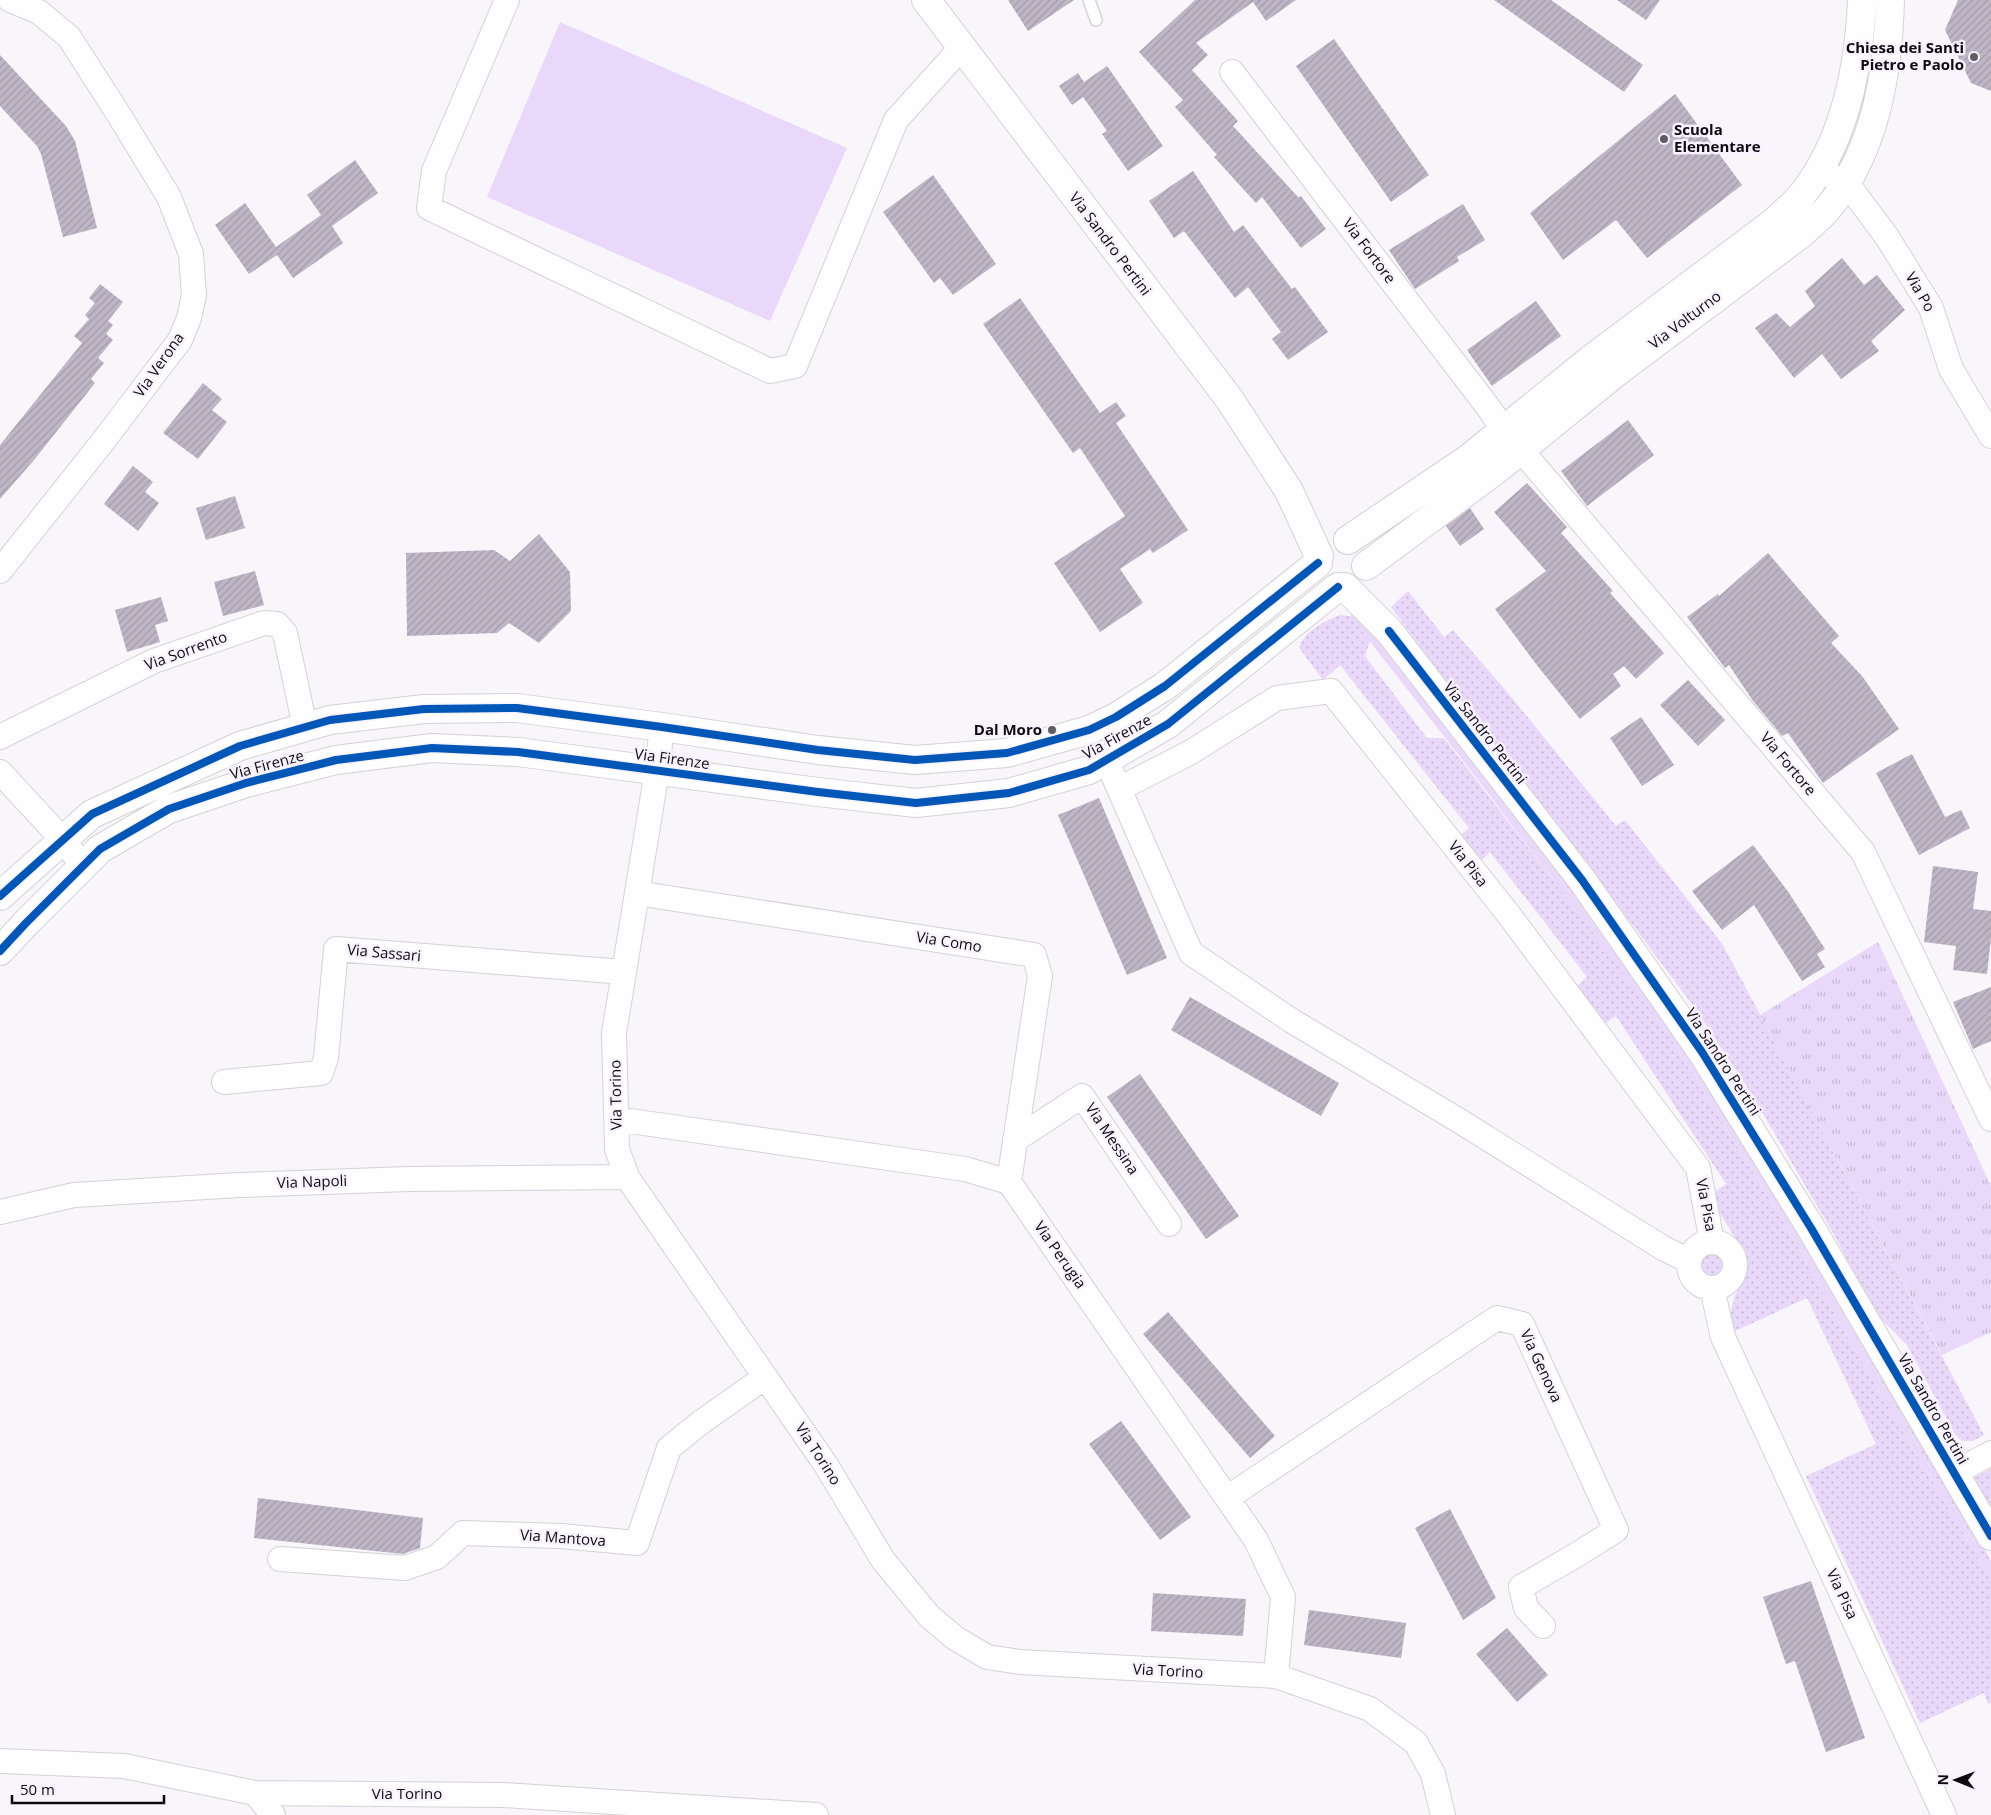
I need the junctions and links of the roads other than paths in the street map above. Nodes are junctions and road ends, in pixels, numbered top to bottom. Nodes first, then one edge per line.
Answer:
1 (10, 0) edge
2 (507, 0) edge
3 (926, 0) edge
4 (1089, 0) edge
5 (1862, 0) edge
6 (1890, 0) edge
7 (1096, 20) dead end
8 (961, 48) junction
9 (1232, 72) dead end
10 (1818, 171) junction
11 (1846, 182) junction
12 (1991, 436) edge
13 (1512, 440) junction
14 (1289, 491) junction
15 (1344, 540) junction
16 (1319, 560) junction
17 (0, 571) edge
18 (1353, 578) junction
19 (305, 727) junction
20 (662, 727) junction
21 (0, 737) edge
22 (1106, 760) junction
23 (657, 771) junction
24 (0, 772) edge
25 (1119, 789) junction
26 (63, 840) junction
27 (83, 866) junction
28 (637, 893) junction
29 (0, 896) edge
30 (0, 952) edge
31 (624, 972) junction
32 (224, 1082) dead end
33 (616, 1119) junction
34 (1991, 1120) edge
35 (1016, 1140) junction
36 (627, 1177) junction
37 (1009, 1182) junction
38 (0, 1212) edge
39 (1169, 1224) dead end
40 (1712, 1242) junction
41 (1689, 1260) junction
42 (1712, 1288) junction
43 (765, 1377) junction
44 (1991, 1453) edge
45 (1955, 1473) junction
46 (1227, 1498) junction
47 (1991, 1536) edge
48 (280, 1559) dead end
49 (1543, 1626) dead end
50 (1276, 1676) junction
51 (0, 1761) edge
52 (254, 1793) junction
53 (273, 1815) edge
54 (816, 1815) edge
55 (1443, 1815) edge
56 (1944, 1815) edge

1 - 17 street, Via Verona
2 - 8 street
3 - 8 street, Via Sandro Pertini
4 - 7 lane
5 - 10 street, Via Volturno
6 - 11 street, Via Volturno
8 - 14 street, Via Sandro Pertini
9 - 13 street, Via Fortore
10 - 11 street
10 - 13 street, Via Volturno
11 - 12 street, Via Po
11 - 13 street, Via Volturno
13 - 15 street, Via Volturno
13 - 18 street, Via Volturno
13 - 34 street, Via Fortore
14 - 15 street, Via Sandro Pertini
14 - 16 street, Via Sandro Pertini
15 - 16 street
15 - 18 street, Via Sandro Pertini
16 - 18 street, Via Sandro Pertini
16 - 20 street, Via Firenze
18 - 22 street, Via Firenze
18 - 45 street, Via Sandro Pertini
19 - 20 street, Via Firenze
19 - 21 street, Via Sorrento
19 - 26 street, Via Firenze
20 - 23 street, Via Torino
22 - 23 street, Via Firenze
22 - 25 street
23 - 27 street, Via Firenze
23 - 28 street, Via Torino
24 - 26 street
25 - 40 street, Via Pisa
25 - 41 street
26 - 27 street
26 - 29 street, Via Firenze
27 - 30 street, Via Firenze
28 - 31 street, Via Torino
28 - 35 street, Via Como
31 - 32 street, Via Sassari
31 - 33 street, Via Torino
33 - 36 street, Via Torino
33 - 37 street
35 - 37 street, Via Como
35 - 39 street, Via Messina
36 - 38 street, Via Napoli
36 - 43 street, Via Torino
37 - 46 street, Via Perugia
40 - 41 street
40 - 42 street
41 - 42 street
42 - 56 street, Via Pisa
43 - 48 street, Via Mantova
43 - 50 street, Via Torino
44 - 45 street
45 - 47 street, Via Sandro Pertini
46 - 49 street, Via Genova
46 - 50 street, Via Perugia
50 - 55 street, Via Torino
51 - 52 street, Via Torino
52 - 53 street
52 - 54 street, Via Torino

